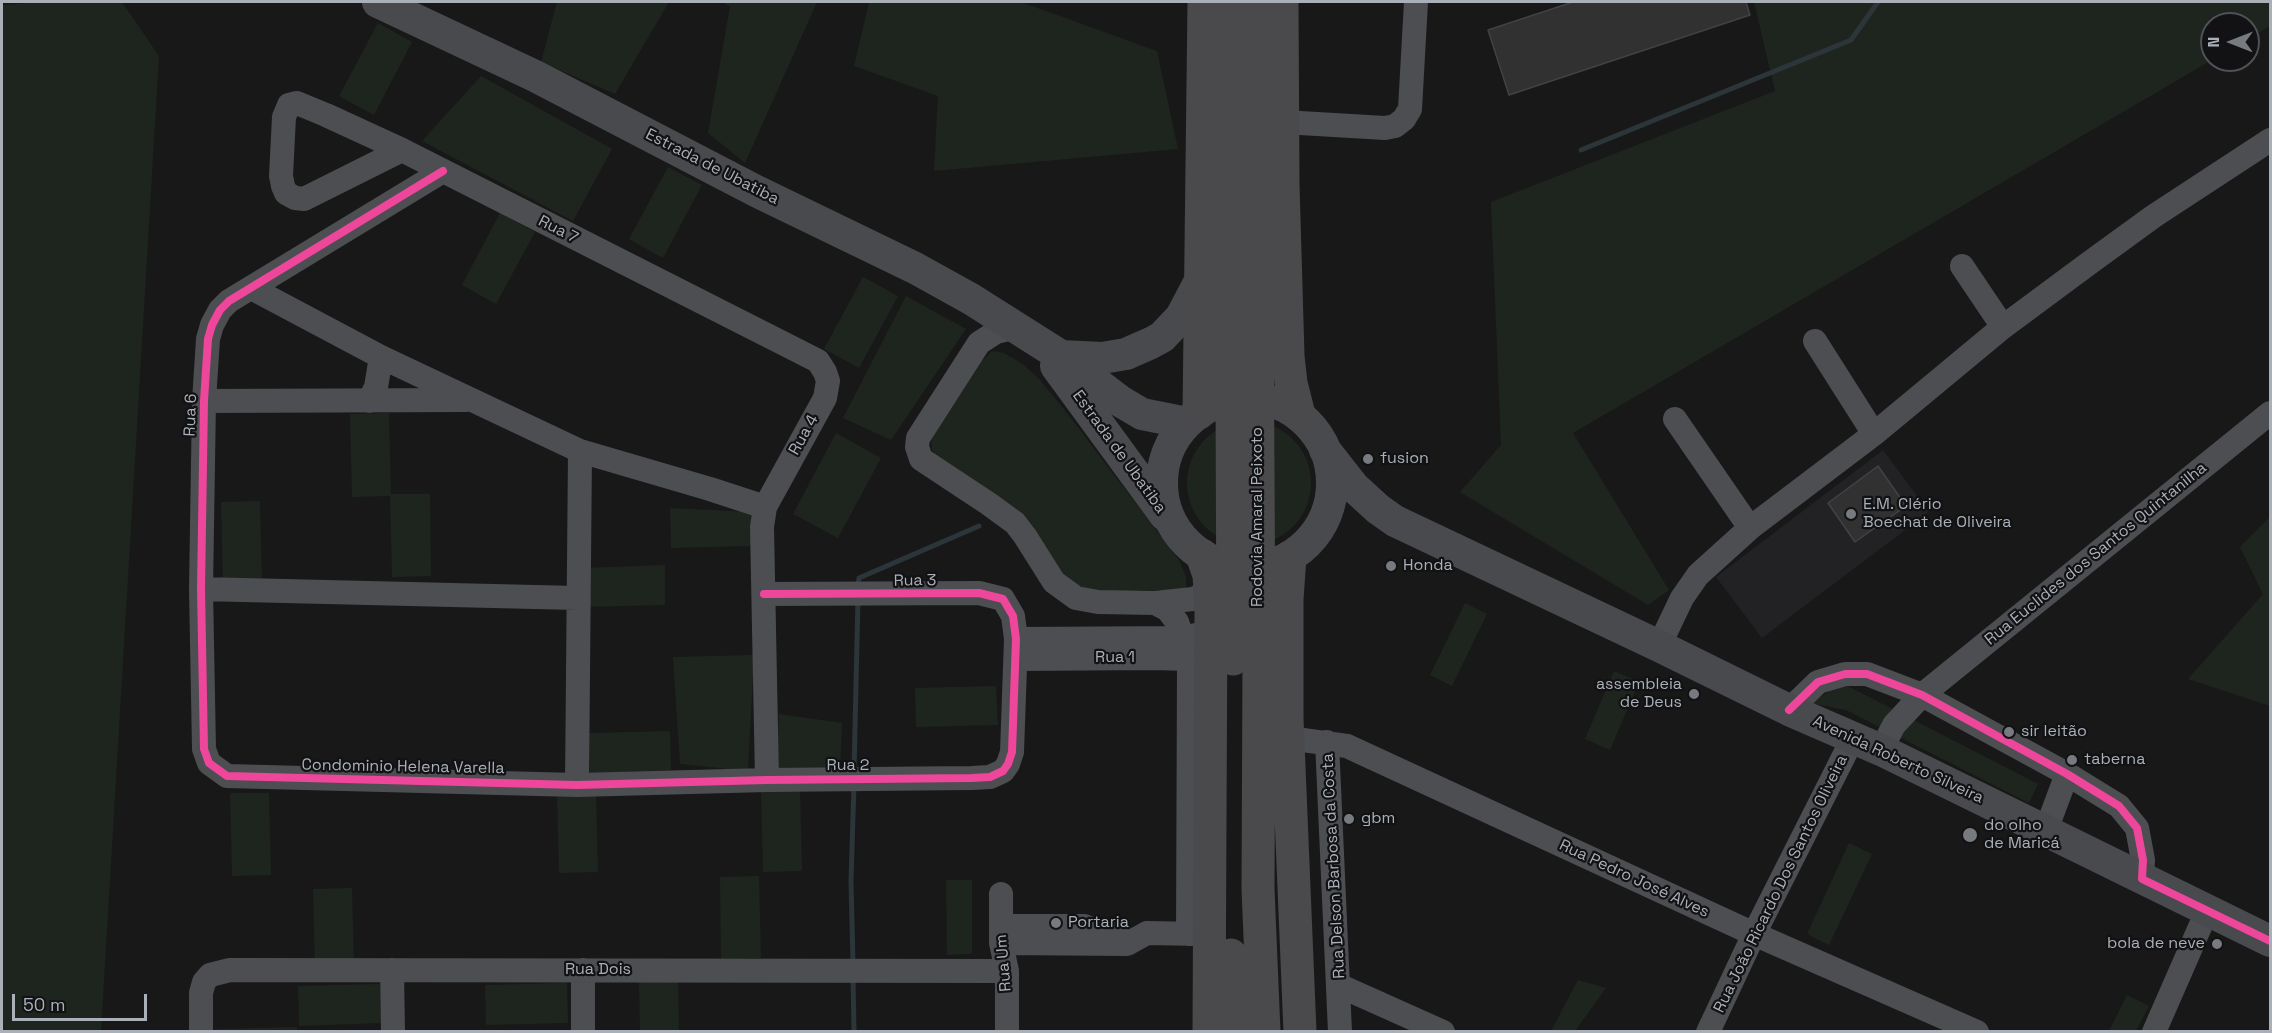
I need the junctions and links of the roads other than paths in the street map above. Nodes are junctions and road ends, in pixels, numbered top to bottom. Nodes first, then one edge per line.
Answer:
1 (378, 2) edge
2 (1204, 2) edge
3 (1231, 2) edge
4 (1255, 2) edge
5 (1282, 2) edge
6 (1416, 2) edge
7 (1283, 122) junction
8 (2271, 140) edge
9 (402, 150) junction
10 (443, 171) junction
11 (1962, 266) dead end
12 (281, 270) junction
13 (1230, 282) junction
14 (253, 289) junction
15 (286, 305) junction
16 (2003, 327) junction
17 (1815, 341) dead end
18 (1039, 342) junction
19 (381, 357) junction
20 (818, 361) joint
21 (471, 400) junction
22 (204, 401) junction
23 (369, 401) junction
24 (2271, 413) edge
25 (1299, 415) junction
26 (1193, 418) junction
27 (1675, 419) dead end
28 (1874, 434) junction
29 (1325, 450) junction
30 (580, 451) junction
31 (765, 507) junction
32 (1395, 521) junction
33 (1750, 528) junction
34 (1177, 530) junction
35 (1317, 531) junction
36 (1202, 555) junction
37 (1290, 556) junction
38 (201, 589) junction
39 (1210, 591) junction
40 (764, 594) junction
41 (578, 598) junction
42 (1155, 603) junction
43 (1659, 646) junction
44 (1016, 649) junction
45 (1214, 651) junction
46 (1922, 696) junction
47 (1789, 710) junction
48 (1288, 738) junction
49 (1327, 742) junction
50 (1867, 744) junction
51 (2067, 774) junction
52 (227, 777) joint
53 (767, 780) junction
54 (578, 785) junction
55 (2046, 830) junction
56 (2142, 879) junction
57 (1000, 894) dead end
58 (2207, 911) junction
59 (1140, 929) junction
60 (1198, 934) junction
61 (1754, 934) junction
62 (2266, 934) edge
63 (1001, 935) junction
64 (392, 970) junction
65 (583, 970) junction
66 (1007, 971) junction
67 (1338, 985) junction
68 (201, 1032) edge
69 (393, 1032) edge
70 (583, 1032) edge
71 (1007, 1032) edge
72 (1209, 1032) edge
73 (1234, 1032) edge
74 (1264, 1032) edge
75 (1300, 1032) edge
76 (1340, 1032) edge
77 (1443, 1032) edge
78 (1708, 1032) edge
79 (1977, 1032) edge
80 (2154, 1032) edge

1 - 18 main road, Estrada de Ubatiba
2 - 13 highway
3 - 13 highway, Rodovia Amaral Peixoto
4 - 13 highway, Rodovia Amaral Peixoto
5 - 7 highway
6 - 7 street
7 - 25 highway
8 - 16 street
9 - 9 street, Rua 7
9 - 10 street, Rua 7
10 - 12 street, Rua 6
10 - 20 street, Rua 7
11 - 16 street
12 - 14 street, Rua 6
12 - 15 street
13 - 18 main road
13 - 26 highway
13 - 45 highway, Rodovia Amaral Peixoto, bridge
14 - 15 street
14 - 22 street, Rua 6
15 - 19 street
16 - 28 street
17 - 28 street
18 - 26 main road, Estrada de Ubatiba
18 - 34 main road, Estrada de Ubatiba
18 - 42 street
19 - 21 street
19 - 23 street
20 - 31 street, Rua 4
21 - 23 street
21 - 30 street
22 - 23 street
22 - 38 street, Rua 6
24 - 46 street, Rua Euclides dos Santos Quintanilha
25 - 26 main road
25 - 29 main road
26 - 34 main road
27 - 33 street
28 - 33 street
29 - 32 main road, Avenida Roberto Silveira
29 - 35 main road
30 - 31 street
30 - 41 street
31 - 40 street
32 - 35 main road, Avenida Roberto Silveira
32 - 43 main road, Avenida Roberto Silveira
33 - 43 street
34 - 36 main road
35 - 37 main road
36 - 37 main road
36 - 39 highway
37 - 48 highway
38 - 41 street
38 - 52 street, Rua 6
39 - 42 street
39 - 45 highway
40 - 44 street, Rua 3
40 - 53 street
41 - 54 street
42 - 45 street
43 - 47 main road, Avenida Roberto Silveira
44 - 45 street, Rua 1
44 - 53 street, Rua 2
45 - 60 highway
45 - 73 highway, Rodovia Amaral Peixoto
45 - 74 highway, Rodovia Amaral Peixoto
46 - 47 street
46 - 50 street, Rua Euclides dos Santos Quintanilha
46 - 51 street
47 - 50 main road, Avenida Roberto Silveira
48 - 49 street, Rua Pedro José Alves
48 - 75 highway
49 - 61 street, Rua Pedro José Alves
49 - 67 street, Rua Delson Barbosa da Costa
50 - 55 main road, Avenida Roberto Silveira
50 - 61 street, Rua João Ricardo Dos Santos Oliveira
51 - 55 street
51 - 56 street
52 - 54 street, Condominio Helena Varella
53 - 54 street, Rua 2
55 - 56 main road, Avenida Roberto Silveira
56 - 58 main road, Avenida Roberto Silveira
57 - 63 street, Rua Um
58 - 62 main road, Avenida Roberto Silveira
58 - 80 street
59 - 60 street
59 - 63 street
59 - 63 street
60 - 72 highway
61 - 78 street, Rua João Ricardo Dos Santos Oliveira
61 - 79 street, Rua Pedro José Alves
63 - 66 street, Rua Um
64 - 65 street, Rua Dois
64 - 68 street, Rua Dois
64 - 69 street
65 - 66 street, Rua Dois
65 - 70 street
66 - 71 street, Rua Um
67 - 76 street
67 - 77 street, Rua Delson Barbosa da Costa

